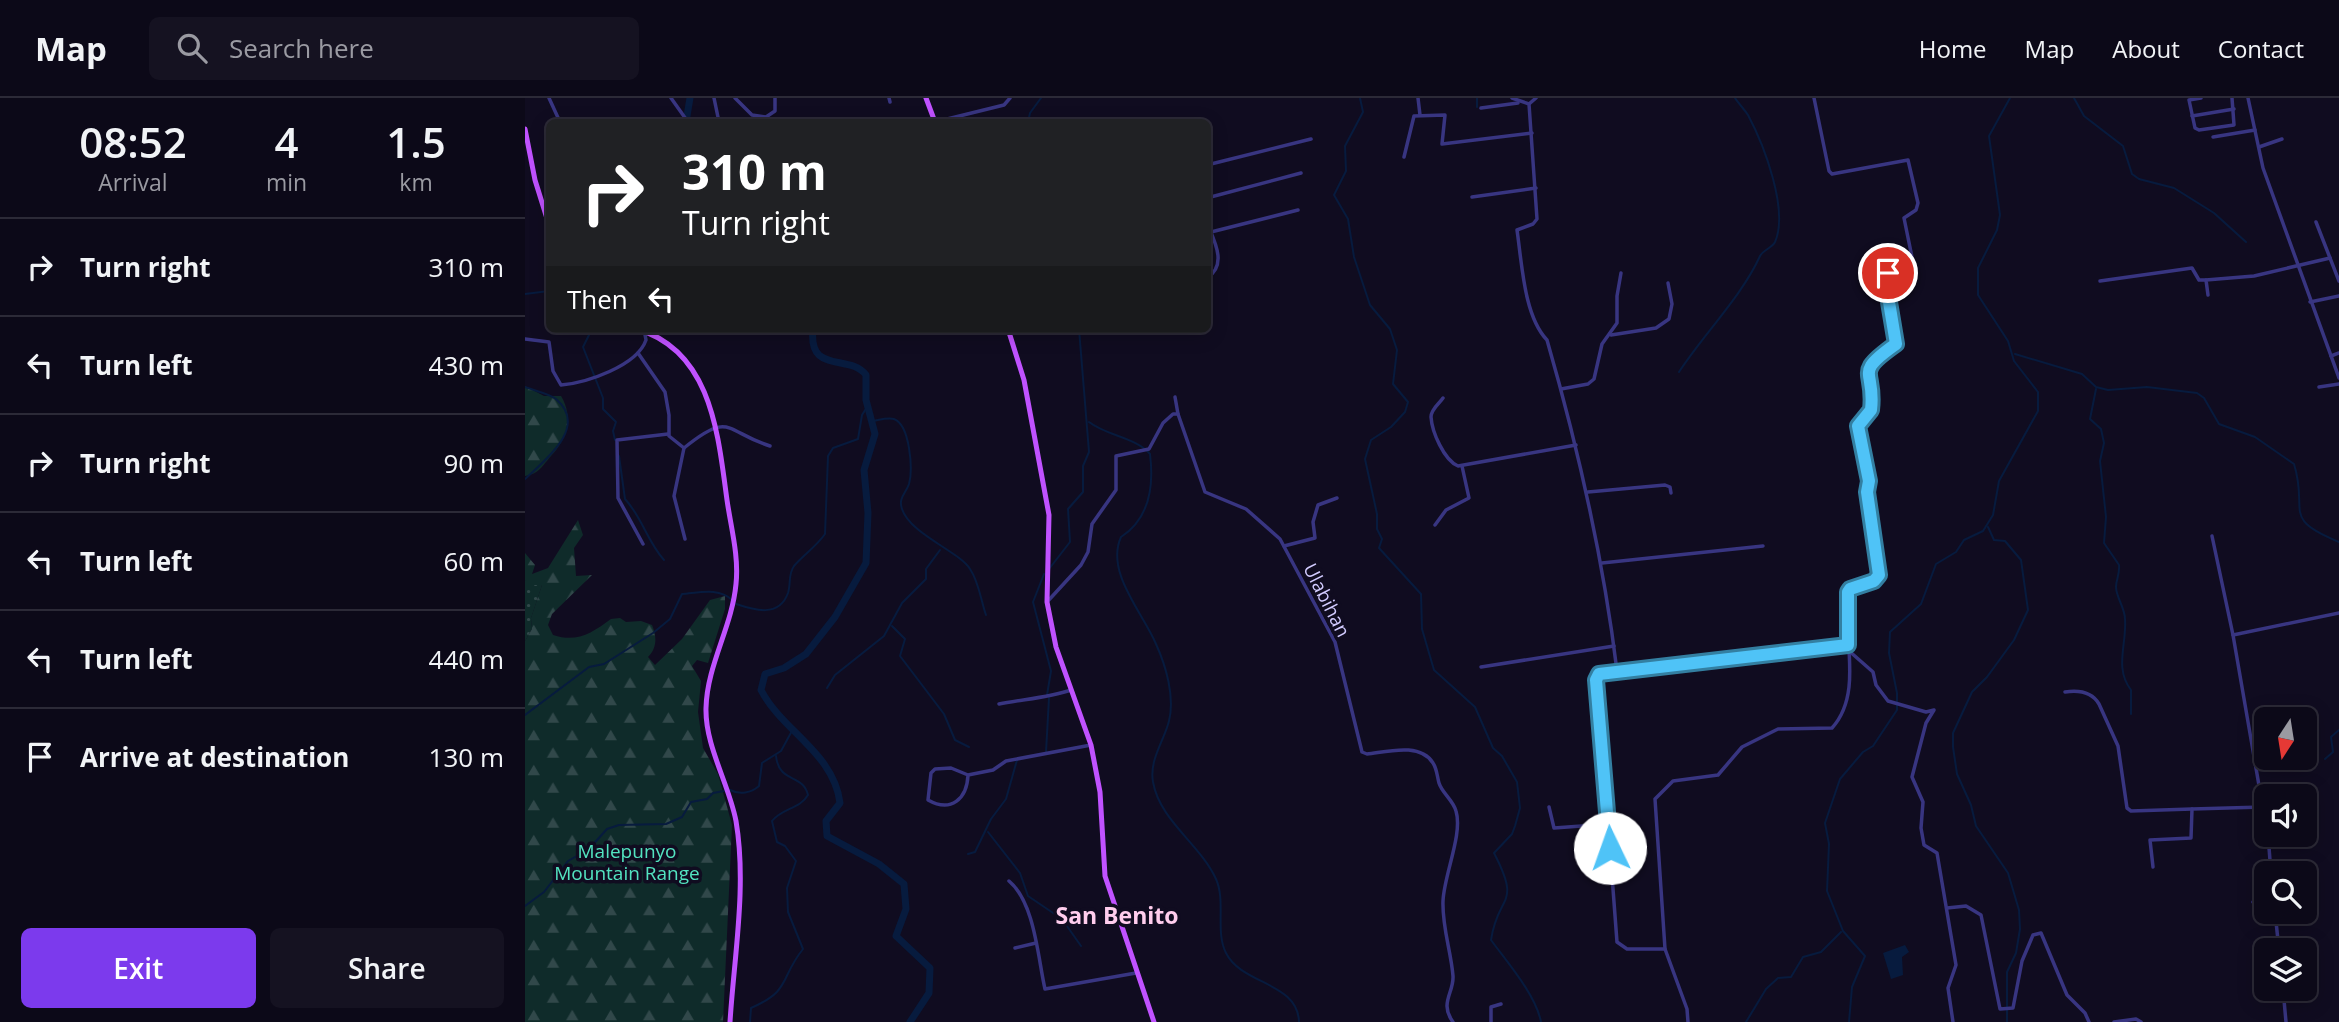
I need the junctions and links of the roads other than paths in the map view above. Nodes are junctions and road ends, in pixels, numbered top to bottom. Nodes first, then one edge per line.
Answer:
1 (549, 98) edge
2 (671, 98) edge
3 (713, 98) edge
4 (735, 98) edge
5 (775, 98) edge
6 (926, 98) edge
7 (1010, 98) edge
8 (1418, 98) edge
9 (1512, 98) edge
10 (1536, 98) edge
11 (1814, 98) edge
12 (2201, 98) edge
13 (2232, 98) edge
14 (2248, 98) edge
15 (1520, 102) junction
16 (1529, 104) junction
17 (1481, 108) dead end
18 (2234, 109) junction
19 (1420, 115) junction
20 (2192, 116) junction
21 (559, 119) edge
22 (685, 119) edge
23 (718, 119) edge
24 (934, 119) edge
25 (947, 119) edge
26 (525, 129) edge
27 (2255, 130) junction
28 (1532, 133) junction
29 (2213, 137) dead end
30 (1311, 139) dead end
31 (2282, 139) dead end
32 (2259, 148) junction
33 (1404, 157) dead end
34 (1211, 164) edge
35 (1301, 173) dead end
36 (1536, 188) junction
37 (1211, 197) edge
38 (1472, 197) dead end
39 (1299, 210) dead end
40 (546, 215) edge
41 (2316, 222) dead end
42 (1211, 232) joint
43 (2330, 258) junction
44 (2297, 264) junction
45 (1621, 273) dead end
46 (1211, 276) edge
47 (2206, 280) junction
48 (2100, 281) dead end
49 (2339, 281) edge
50 (1668, 283) dead end
51 (2208, 295) dead end
52 (2339, 296) edge
53 (2310, 302) junction
54 (645, 333) edge
55 (652, 333) edge
56 (1009, 333) edge
57 (1609, 335) junction
58 (525, 339) edge
59 (638, 353) junction
60 (2339, 353) edge
61 (2331, 356) junction
62 (2339, 378) edge
63 (2339, 384) edge
64 (2319, 387) dead end
65 (1561, 389) junction
66 (1175, 397) dead end
67 (1443, 398) dead end
68 (1178, 414) junction
69 (717, 428) junction
70 (668, 433) junction
71 (1576, 445) junction
72 (770, 446) dead end
73 (684, 448) junction
74 (1462, 466) junction
75 (1588, 492) junction
76 (1671, 493) dead end
77 (1337, 498) dead end
78 (1435, 525) dead end
79 (2212, 536) dead end
80 (685, 539) dead end
81 (643, 544) dead end
82 (1285, 546) junction
83 (1763, 546) dead end
84 (1602, 563) junction
85 (1047, 602) junction
86 (2339, 613) edge
87 (2234, 635) junction
88 (1614, 646) junction
89 (1848, 648) junction
90 (1482, 667) dead end
91 (1617, 671) junction
92 (1071, 690) junction
93 (2064, 692) dead end
94 (999, 704) dead end
95 (1091, 745) junction
96 (968, 775) junction
97 (2259, 784) edge
98 (1549, 807) dead end
99 (2254, 807) edge
100 (2192, 809) junction
101 (1609, 824) junction
102 (2153, 867) dead end
103 (1010, 881) dead end
104 (1947, 908) junction
105 (1036, 943) junction
106 (1015, 948) dead end
107 (1665, 949) junction
108 (1136, 973) junction
109 (2284, 1001) edge
110 (1501, 1004) dead end
111 (730, 1022) edge
112 (1154, 1022) edge
113 (1453, 1022) edge
114 (1492, 1022) edge
115 (1688, 1022) edge
116 (1952, 1022) edge
117 (2089, 1022) edge
118 (2114, 1022) edge
119 (2141, 1022) edge
120 (2286, 1022) edge

1 - 21 street
2 - 22 street
3 - 23 street
4 - 5 street
6 - 24 main road
7 - 25 street
8 - 19 street
9 - 15 street
10 - 16 street
11 - 89 street
12 - 20 street
13 - 18 street
14 - 27 street
15 - 16 street
15 - 17 street
16 - 28 street
18 - 20 street
18 - 20 street
19 - 28 street
19 - 33 street
26 - 40 main road
27 - 29 street
27 - 32 street
28 - 36 street
30 - 34 street
31 - 32 street
32 - 44 street
35 - 37 street
36 - 38 street
36 - 65 street
39 - 42 street
41 - 43 street
42 - 46 street
43 - 44 street
43 - 49 street
44 - 47 street
44 - 53 street
45 - 57 street
47 - 48 street
47 - 51 street
50 - 57 street
52 - 53 street
53 - 61 street
54 - 59 street
55 - 69 main road
56 - 85 main road
57 - 65 street
58 - 59 street
59 - 70 street
60 - 61 street
61 - 62 street
63 - 64 street
65 - 71 street
66 - 68 street, Ulabihan
67 - 74 street
68 - 82 street, Ulabihan
68 - 85 street
69 - 72 street
69 - 73 street
69 - 111 main road
70 - 73 street
70 - 81 street
71 - 74 street
71 - 75 street
73 - 80 street
74 - 78 street
75 - 76 street
75 - 84 street
77 - 82 street
79 - 87 street
82 - 113 street, Ulabihan
83 - 84 street
84 - 88 street
85 - 92 main road
86 - 87 street
87 - 97 street
88 - 90 street
88 - 91 street
89 - 91 street
89 - 104 street
89 - 107 street
91 - 101 street
92 - 94 street
92 - 95 main road
93 - 100 street
95 - 96 street
95 - 108 main road
96 - 96 street
98 - 101 street
99 - 100 street
100 - 102 street
101 - 107 street
103 - 105 street
104 - 116 street
104 - 117 street
105 - 106 street
105 - 108 street
107 - 115 street
108 - 112 main road
109 - 120 street
110 - 114 street
118 - 119 street

